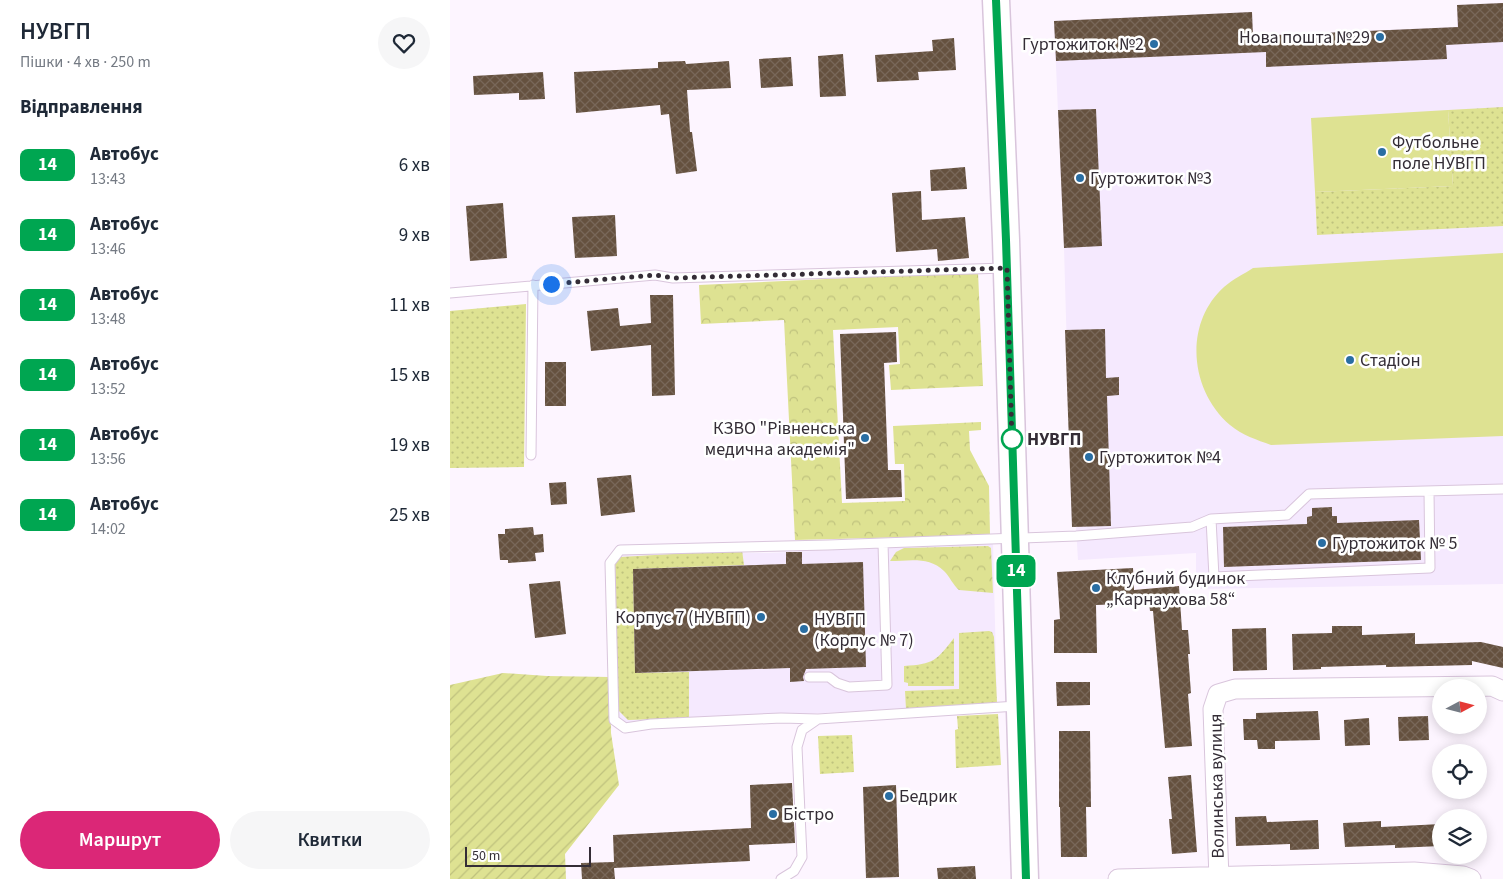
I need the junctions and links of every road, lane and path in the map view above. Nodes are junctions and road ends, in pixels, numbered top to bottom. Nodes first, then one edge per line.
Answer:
1 (996, 0) edge
2 (1007, 268) junction
3 (533, 285) junction
4 (450, 293) edge
5 (531, 455) dead end
6 (1503, 489) edge
7 (1429, 491) junction
8 (1212, 519) junction
9 (1015, 537) junction
10 (883, 543) junction
11 (809, 677) dead end
12 (1503, 691) edge
13 (1020, 706) junction
14 (818, 720) junction
15 (1219, 878) edge
16 (781, 879) edge
17 (1026, 879) edge
18 (1118, 879) edge
19 (1471, 879) edge

1 - 2 main road
2 - 3 lane
2 - 9 main road
3 - 4 lane
3 - 5 lane
6 - 7 lane
7 - 8 lane
7 - 8 lane
8 - 9 lane
9 - 10 lane
9 - 13 main road
10 - 11 lane
10 - 14 lane
12 - 15 street, Волинська вулиця
13 - 14 lane
13 - 17 main road
14 - 16 lane
15 - 18 street
15 - 19 street

